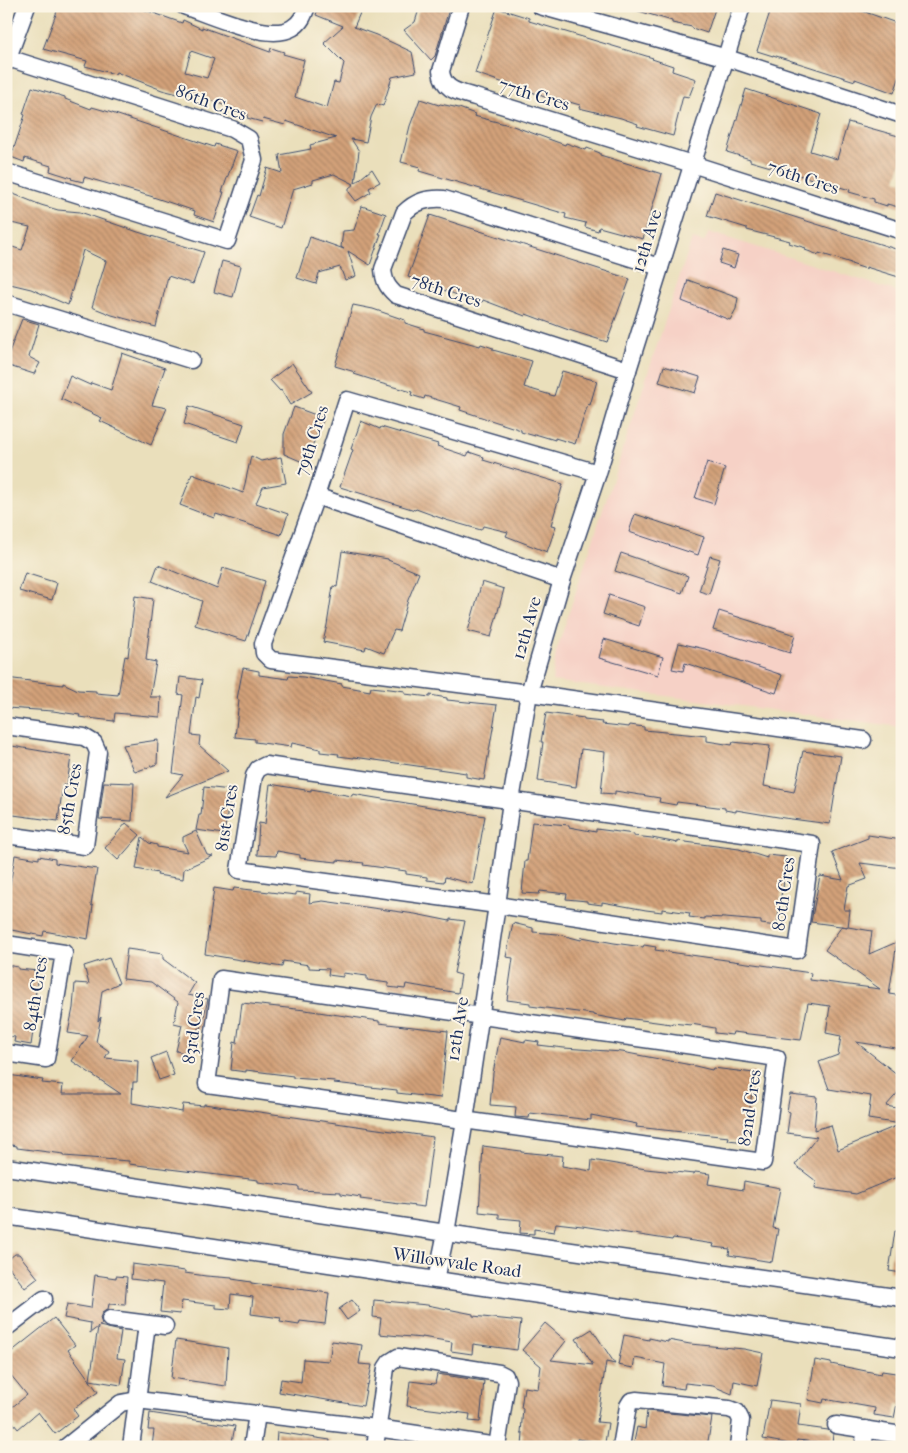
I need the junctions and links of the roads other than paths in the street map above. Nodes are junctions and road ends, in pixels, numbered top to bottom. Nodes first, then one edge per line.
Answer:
1 (27, 6) edge
2 (184, 6) edge
3 (307, 6) edge
4 (461, 6) edge
5 (540, 6) edge
6 (742, 6) edge
7 (726, 58) junction
8 (7, 61) edge
9 (902, 115) edge
10 (692, 164) junction
11 (6, 172) edge
12 (902, 231) edge
13 (660, 267) junction
14 (6, 303) edge
15 (191, 360) dead end
16 (628, 370) junction
17 (598, 472) junction
18 (316, 496) junction
19 (562, 580) junction
20 (529, 693) junction
21 (6, 726) edge
22 (863, 740) dead end
23 (511, 801) junction
24 (6, 835) edge
25 (497, 905) junction
26 (6, 944) edge
27 (481, 1016) junction
28 (6, 1053) edge
29 (465, 1120) junction
30 (6, 1167) edge
31 (6, 1216) edge
32 (446, 1233) junction
33 (436, 1280) junction
34 (902, 1298) edge
35 (44, 1300) dead end
36 (110, 1319) dead end
37 (147, 1324) junction
38 (166, 1326) dead end
39 (6, 1328) edge
40 (902, 1348) edge
41 (137, 1400) junction
42 (257, 1414) junction
43 (836, 1425) dead end
44 (377, 1428) junction
45 (866, 1429) junction
46 (895, 1434) dead end
47 (497, 1446) edge
48 (66, 1447) edge
49 (131, 1447) edge
50 (252, 1447) edge
51 (375, 1447) edge
52 (621, 1447) edge
53 (738, 1447) edge
54 (863, 1447) edge

1 - 8 street
2 - 3 street
4 - 10 street, 77th Cres
5 - 7 street
6 - 7 street, 12th Ave
7 - 9 street
7 - 10 street, 12th Ave
8 - 11 street, 86th Cres
10 - 12 street, 76th Cres
10 - 13 street, 12th Ave
13 - 16 street, 12th Ave
13 - 16 street, 78th Cres
14 - 15 street
16 - 17 street, 12th Ave
17 - 18 street, 79th Cres
17 - 19 street, 12th Ave
18 - 19 street, 79th Cres
18 - 20 street
19 - 20 street, 12th Ave
20 - 22 street
20 - 23 street, 12th Ave
21 - 24 street, 85th Cres
23 - 25 street, 12th Ave
23 - 25 street, 81st Cres
23 - 25 street, 80th Cres
25 - 27 street, 12th Ave
26 - 28 street, 84th Cres
27 - 29 street, 12th Ave
27 - 29 street, 83rd Cres
27 - 29 street, 82nd Cres
29 - 32 street, 12th Ave
30 - 32 street
31 - 33 street, Willowvale Road
32 - 33 street, 12th Ave
32 - 34 street
33 - 40 street, Willowvale Road
35 - 39 street
36 - 37 street
37 - 38 street
37 - 41 street
41 - 42 street
41 - 48 street
41 - 49 street
42 - 44 street
42 - 50 street
43 - 45 street
44 - 47 street
44 - 47 street
44 - 51 street
45 - 46 street
45 - 54 street
52 - 53 street

